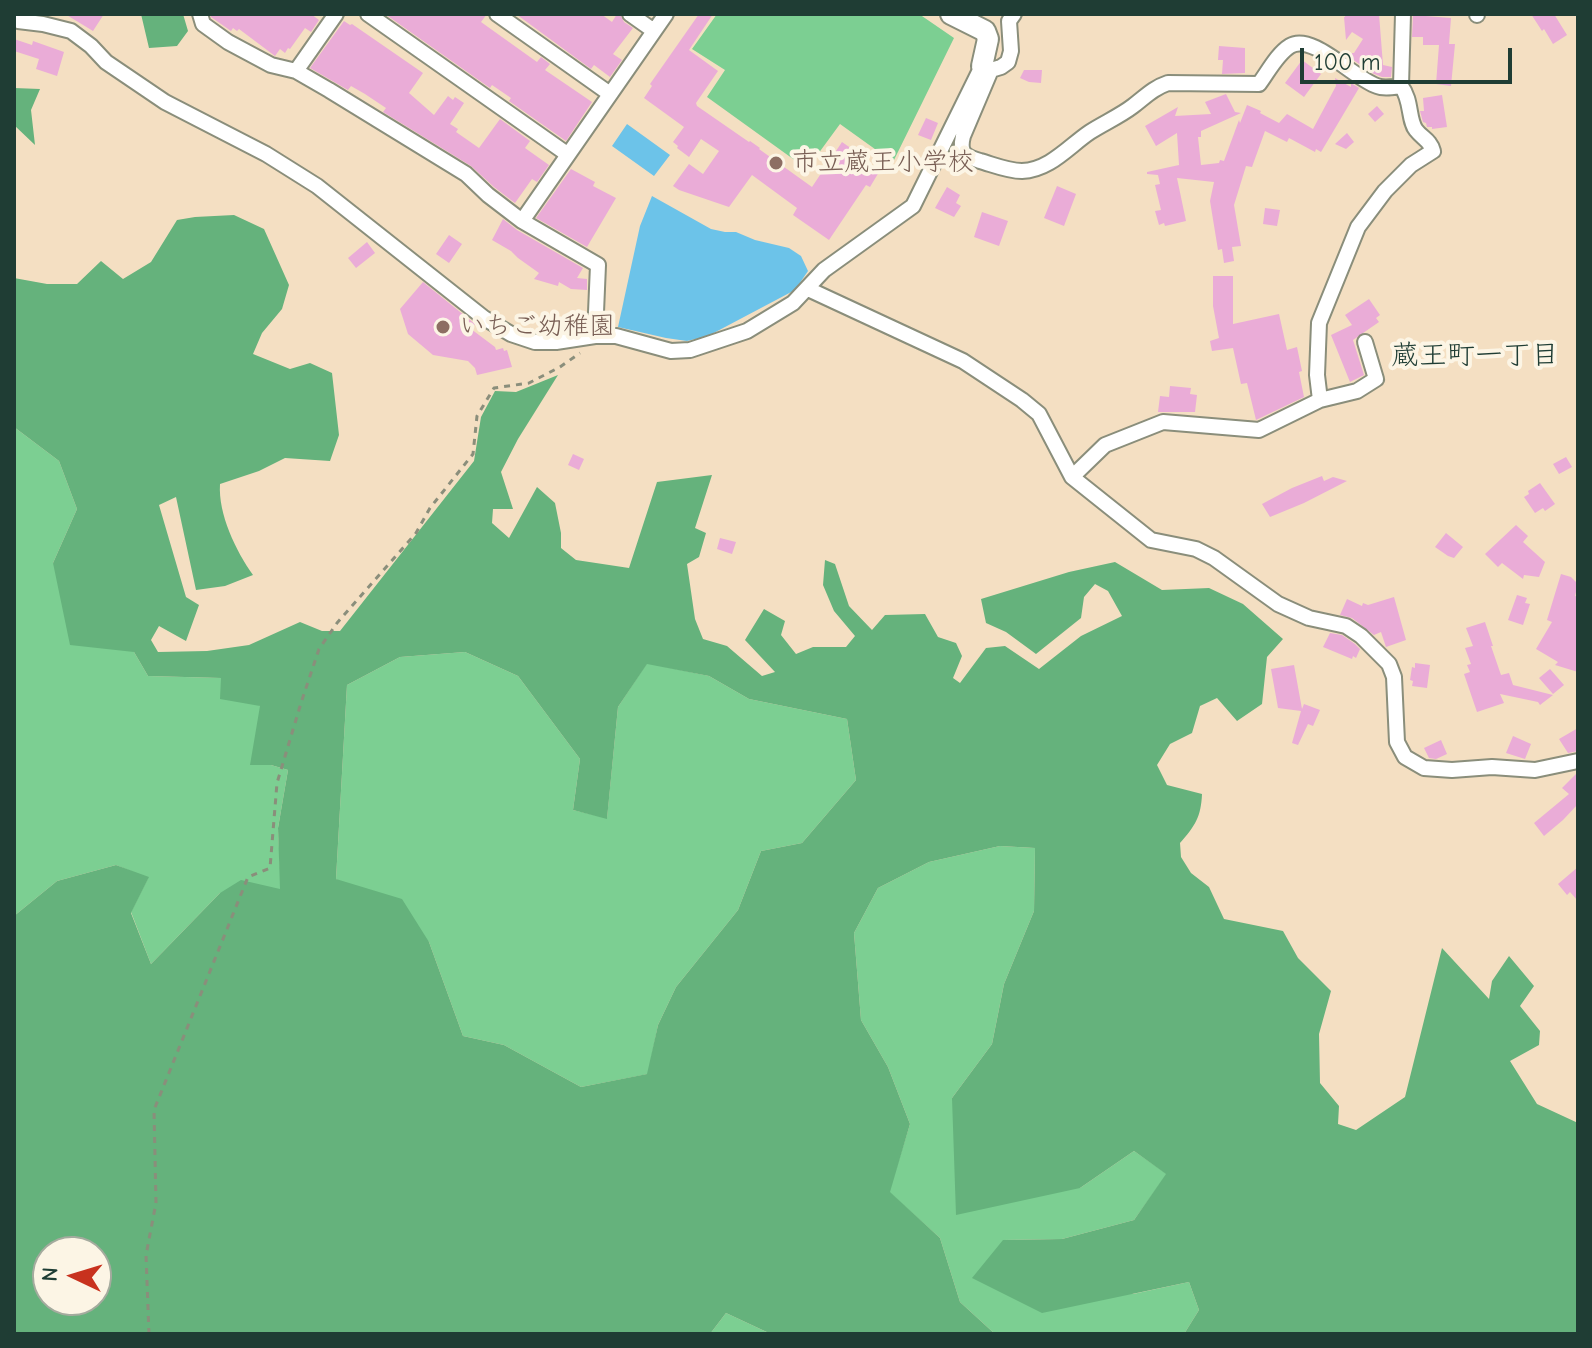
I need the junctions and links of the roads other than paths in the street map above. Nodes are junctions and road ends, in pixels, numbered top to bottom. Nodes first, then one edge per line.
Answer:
1 (200, 14) edge
2 (336, 14) edge
3 (368, 14) edge
4 (497, 14) edge
5 (630, 14) edge
6 (666, 14) edge
7 (951, 14) edge
8 (1014, 14) edge
9 (1403, 14) edge
10 (18, 21) dead end
11 (654, 31) junction
12 (986, 68) junction
13 (296, 71) junction
14 (1401, 86) junction
15 (610, 94) junction
16 (567, 154) junction
17 (522, 221) junction
18 (808, 289) junction
19 (595, 336) junction
20 (1365, 342) dead end
21 (1320, 400) junction
22 (1072, 477) junction
23 (1578, 761) edge

1 - 13 street
2 - 13 street
3 - 16 street
4 - 15 street
5 - 11 street
6 - 11 street
7 - 12 street
8 - 12 street
9 - 14 street
10 - 19 street
11 - 15 street
12 - 14 street
12 - 18 street
13 - 17 street
14 - 21 street
15 - 16 street
16 - 17 street
17 - 19 street
18 - 19 street
18 - 22 street
20 - 21 street
21 - 22 street
22 - 23 street

